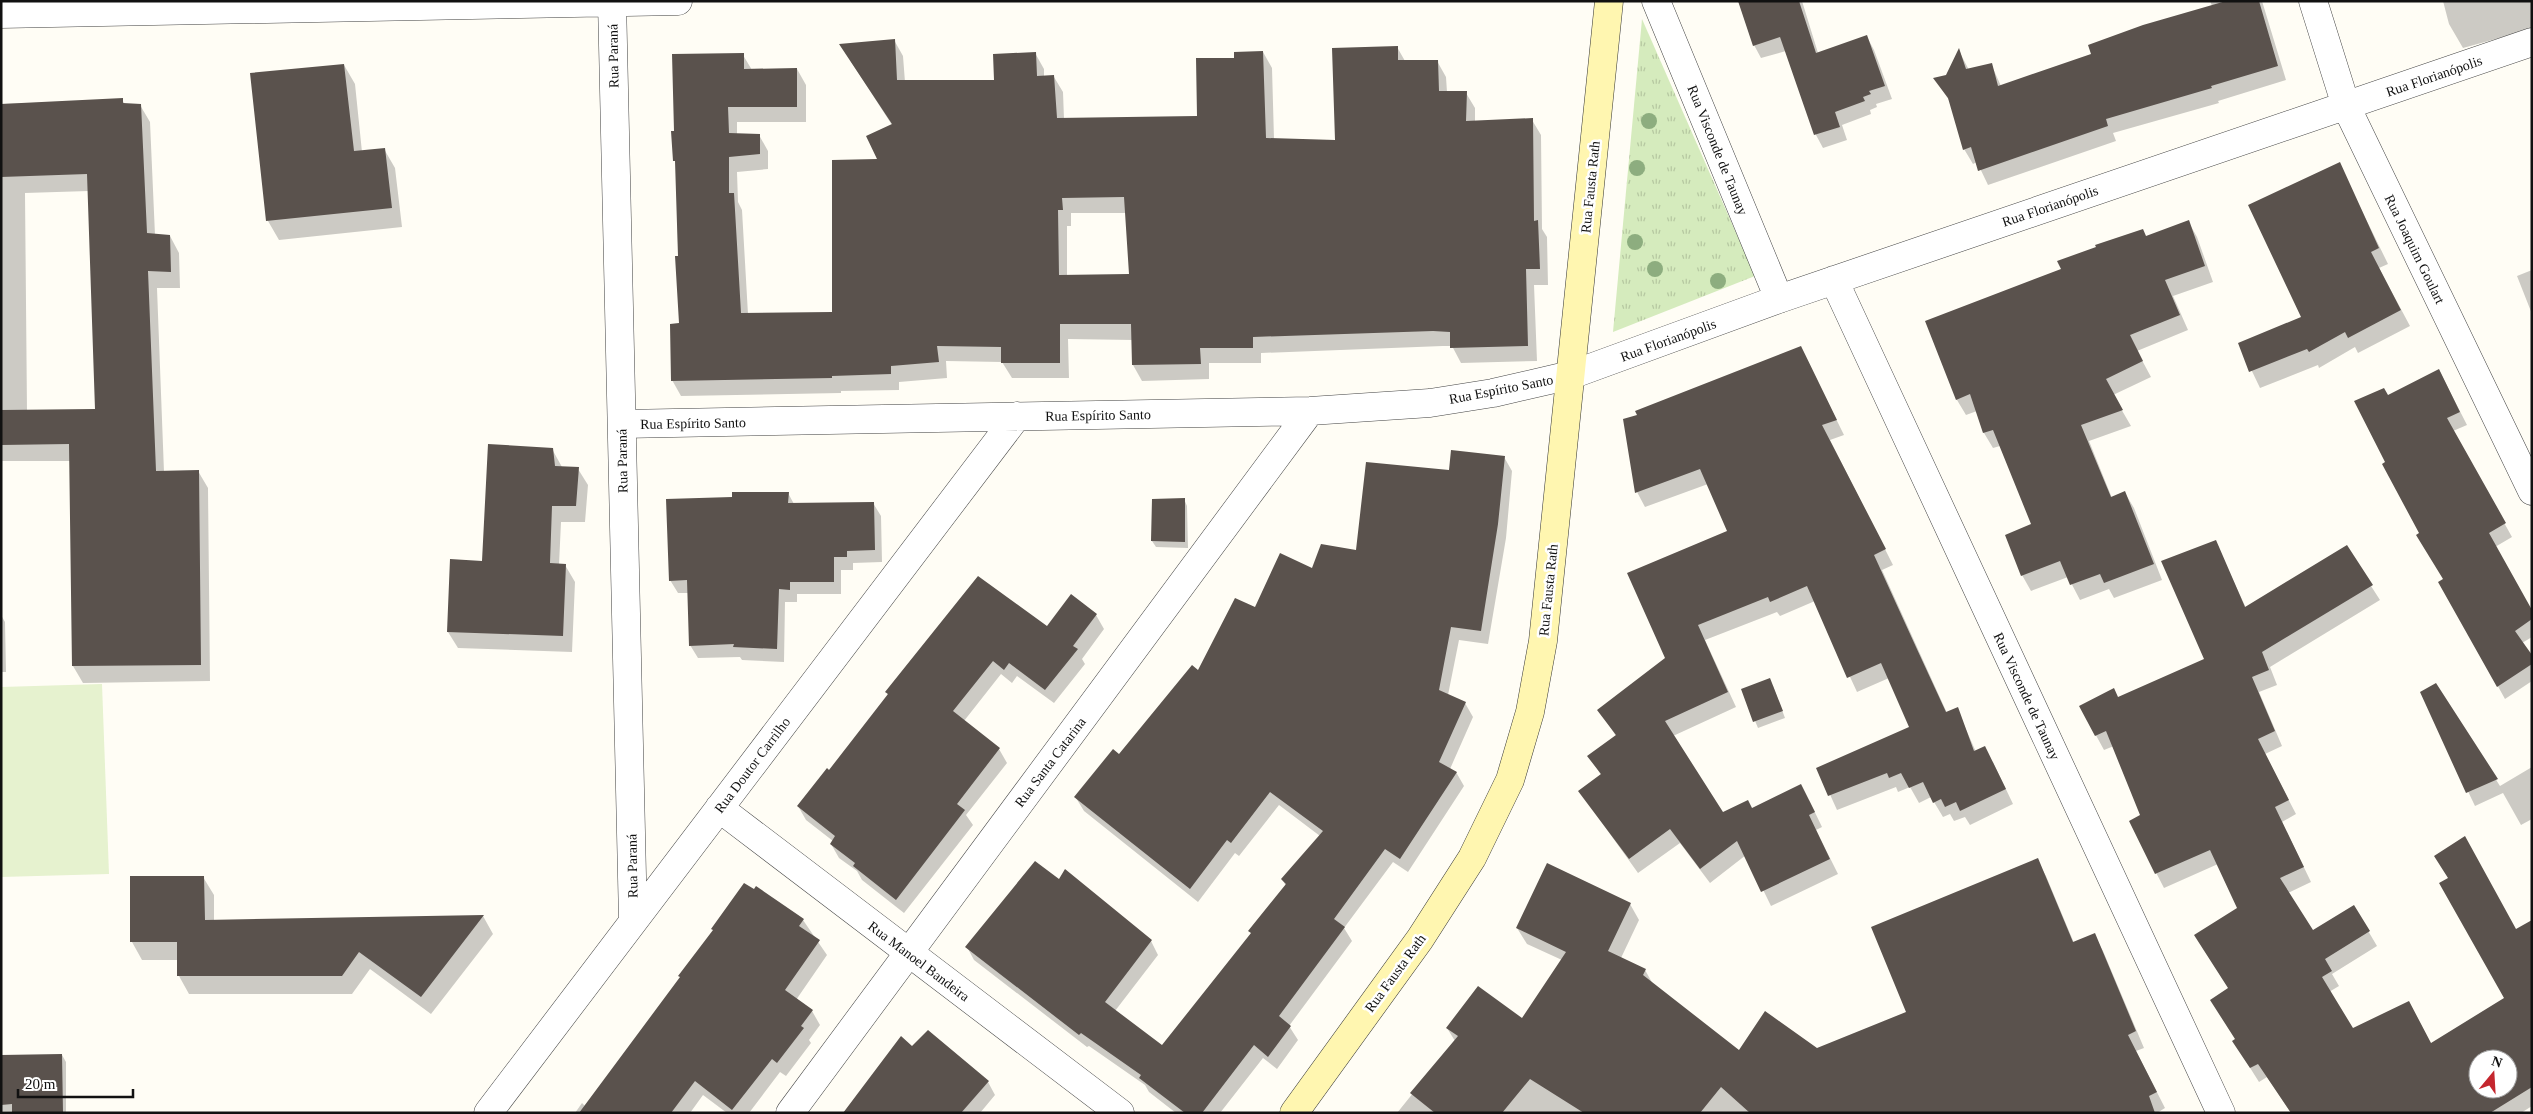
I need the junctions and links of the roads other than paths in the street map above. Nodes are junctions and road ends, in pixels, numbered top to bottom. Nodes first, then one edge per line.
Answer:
1 (678, 1) edge
2 (1608, 1) edge
3 (1656, 1) edge
4 (2313, 1) edge
5 (612, 2) edge
6 (185, 6) edge
7 (1, 14) edge
8 (2532, 42) edge
9 (2346, 106) junction
10 (1834, 280) junction
11 (1779, 299) junction
12 (1570, 376) junction
13 (1310, 410) junction
14 (1017, 416) junction
15 (622, 424) junction
16 (2532, 491) edge
17 (719, 808) junction
18 (633, 920) junction
19 (908, 952) junction
20 (488, 1113) edge
21 (790, 1113) edge
22 (1120, 1113) edge
23 (1294, 1113) edge
24 (2221, 1113) edge

1 - 5 street
2 - 12 street, Rua Fausta Rath
3 - 11 street, Rua Visconde de Taunay
4 - 9 street, Rua Joaquim Goulart
5 - 6 street
5 - 15 street, Rua Paraná
6 - 7 street
8 - 9 street, Rua Florianópolis
9 - 10 street, Rua Florianópolis
9 - 16 street, Rua Joaquim Goulart
10 - 11 street, Rua Florianópolis
10 - 24 street, Rua Visconde de Taunay
11 - 12 street, Rua Florianópolis
12 - 13 street, Rua Espírito Santo
12 - 23 street, Rua Fausta Rath
13 - 14 street, Rua Espírito Santo
13 - 19 street, Rua Santa Catarina
14 - 15 street, Rua Espírito Santo
14 - 17 street, Rua Doutor Carrilho
15 - 18 street, Rua Paraná
17 - 18 street, Rua Doutor Carrilho
17 - 19 street, Rua Manoel Bandeira
18 - 20 street, Rua Doutor Carrilho
19 - 21 street, Rua Santa Catarina
19 - 22 street, Rua Manoel Bandeira

